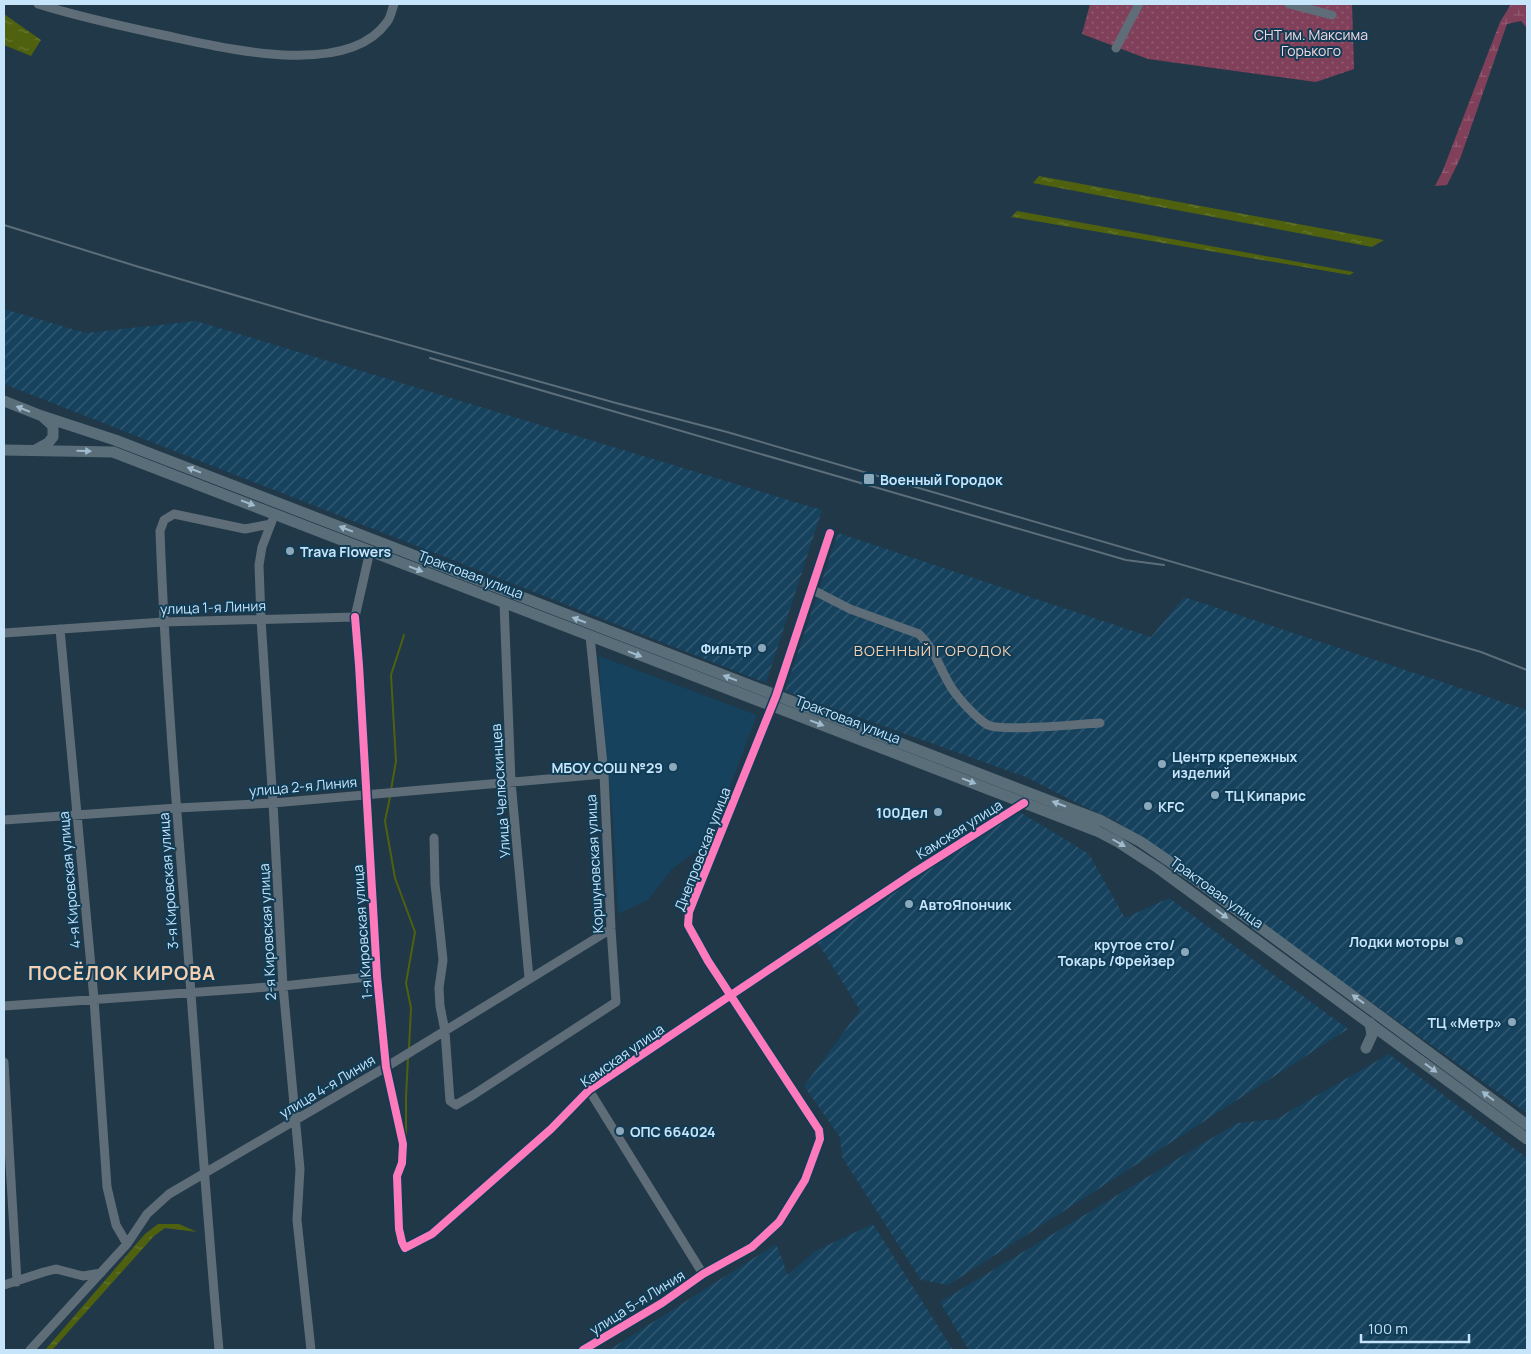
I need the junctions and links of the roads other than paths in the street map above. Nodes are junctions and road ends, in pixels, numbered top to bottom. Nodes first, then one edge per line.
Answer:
1 (38, 4) edge
2 (394, 4) edge
3 (1138, 4) edge
4 (1289, 4) edge
5 (1332, 15) dead end
6 (1116, 48) dead end
7 (4, 401) edge
8 (42, 416) junction
9 (4, 450) edge
10 (35, 450) junction
11 (273, 519) junction
12 (830, 533) dead end
13 (370, 551) junction
14 (811, 589) junction
15 (504, 603) junction
16 (354, 617) junction
17 (261, 619) junction
18 (163, 622) junction
19 (60, 629) junction
20 (4, 633) edge
21 (590, 636) junction
22 (774, 701) junction
23 (1100, 723) dead end
24 (604, 774) junction
25 (511, 782) junction
26 (366, 795) junction
27 (273, 803) junction
28 (1024, 803) junction
29 (176, 808) junction
30 (77, 814) junction
31 (4, 820) edge
32 (434, 838) dead end
33 (611, 929) junction
34 (1305, 968) junction
35 (377, 976) junction
36 (529, 978) junction
37 (282, 986) junction
38 (191, 992) junction
39 (731, 996) junction
40 (94, 999) junction
41 (4, 1006) edge
42 (1370, 1023) junction
43 (445, 1031) junction
44 (1366, 1048) dead end
45 (4, 1062) edge
46 (386, 1068) junction
47 (589, 1090) junction
48 (295, 1121) junction
49 (1527, 1125) edge
50 (819, 1130) joint
51 (1527, 1139) edge
52 (204, 1175) junction
53 (127, 1244) junction
54 (101, 1273) junction
55 (703, 1274) junction
56 (17, 1282) junction
57 (4, 1285) edge
58 (30, 1350) edge
59 (219, 1350) edge
60 (311, 1350) edge
61 (583, 1350) edge

1 - 2 street
3 - 6 street
4 - 5 street
8 -> 7 main road, Трактовая улица
8 - 10 main road
22 -> 8 main road, Трактовая улица
9 - 10 main road, Трактовая улица
10 -> 11 main road, Трактовая улица
11 - 13 main road, Трактовая улица
11 - 17 street, 2-я Кировская улица
11 - 18 street, 3-я Кировская улица
12 - 14 street, Днепровская улица
13 -> 15 main road, Трактовая улица
13 - 16 street
14 - 22 street, Днепровская улица
14 - 23 street
15 - 21 main road, Трактовая улица
15 - 25 street, Улица Челюскинцев
16 - 17 street, улица 1-я Линия
16 - 26 street, 1-я Кировская улица
17 - 18 street, улица 1-я Линия
17 - 27 street, 2-я Кировская улица
18 - 19 street, улица 1-я Линия
18 - 29 street, 3-я Кировская улица
19 - 20 street, улица 1-я Линия
19 - 30 street, 4-я Кировская улица
21 -> 22 main road, Трактовая улица
21 - 24 street, Коршуновская улица
22 -> 28 main road, Трактовая улица
34 -> 22 main road, Трактовая улица
22 - 39 street, Днепровская улица
24 - 25 street, улица 2-я Линия
24 - 33 street, Коршуновская улица
25 - 26 street, улица 2-я Линия
25 - 36 street, Улица Челюскинцев
26 - 27 street, улица 2-я Линия
26 - 35 street, 1-я Кировская улица
27 - 29 street, улица 2-я Линия
27 - 37 street, 2-я Кировская улица
28 -> 34 main road, Трактовая улица
28 - 39 street, Камская улица
29 - 30 street, улица 2-я Линия
29 - 38 street, 3-я Кировская улица
30 - 31 street, улица 2-я Линия
30 - 40 street, 4-я Кировская улица
32 - 43 street
33 - 36 street, улица 4-я Линия
33 - 43 street, Коршуновская улица
34 - 42 main road, Трактовая улица
49 -> 34 main road, Трактовая улица
35 - 37 street
35 - 46 street, 1-я Кировская улица
36 - 43 street, улица 4-я Линия
37 - 38 street
37 - 48 street, 2-я Кировская улица
38 - 40 street
38 - 52 street, 3-я Кировская улица
39 - 47 street, Камская улица
39 - 50 street, Днепровская улица
40 - 41 street
40 - 53 street, 4-я Кировская улица
42 - 44 main road
42 -> 51 main road, Трактовая улица
43 - 46 street, улица 4-я Линия
45 - 56 street
46 - 47 street, Камская улица
46 - 48 street, улица 4-я Линия
47 - 55 street
48 - 52 street, улица 4-я Линия
48 - 60 street, 2-я Кировская улица
50 - 55 street, улица 5-я Линия
52 - 53 street, улица 4-я Линия
52 - 59 street, 3-я Кировская улица
53 - 54 street, улица 4-я Линия
54 - 56 street
54 - 58 street, улица 4-я Линия
55 - 61 street, улица 5-я Линия
56 - 57 street

